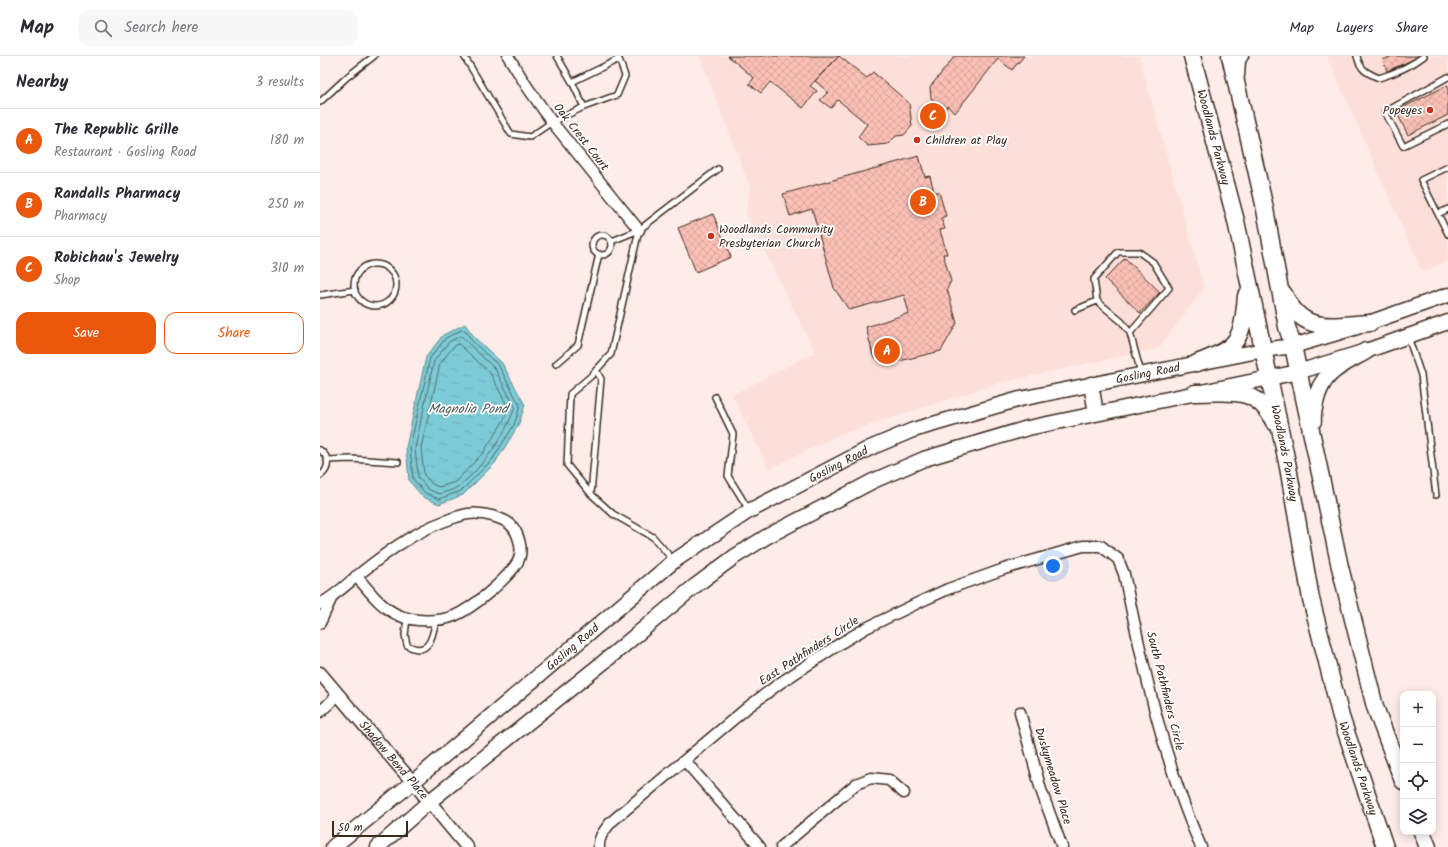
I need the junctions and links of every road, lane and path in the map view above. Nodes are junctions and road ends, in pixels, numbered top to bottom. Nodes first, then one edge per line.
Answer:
1 (374, 56) edge
2 (464, 56) edge
3 (508, 56) edge
4 (557, 56) edge
5 (1192, 56) edge
6 (1230, 56) edge
7 (1244, 56) edge
8 (1357, 56) edge
9 (1424, 56) edge
10 (619, 58) edge
11 (1448, 77) edge
12 (572, 82) junction
13 (1239, 94) junction
14 (320, 102) edge
15 (584, 107) junction
16 (552, 122) junction
17 (1448, 124) edge
18 (1448, 167) edge
19 (718, 169) dead end
20 (1448, 209) edge
21 (1438, 214) junction
22 (640, 230) junction
23 (1448, 234) edge
24 (612, 241) junction
25 (599, 254) junction
26 (1248, 278) junction
27 (1278, 281) junction
28 (355, 290) junction
29 (320, 295) edge
30 (1448, 295) edge
31 (1097, 301) junction
32 (1075, 310) dead end
33 (1448, 322) edge
34 (1370, 323) junction
35 (1130, 333) junction
36 (1408, 336) junction
37 (1292, 346) junction
38 (1262, 350) junction
39 (1366, 352) junction
40 (1196, 363) junction
41 (556, 364) dead end
42 (596, 370) junction
43 (1298, 372) junction
44 (1142, 374) junction
45 (1268, 377) junction
46 (1091, 384) junction
47 (1195, 393) junction
48 (715, 396) dead end
49 (1096, 413) junction
50 (1281, 438) junction
51 (1313, 441) junction
52 (320, 450) edge
53 (327, 460) junction
54 (398, 462) dead end
55 (320, 476) edge
56 (591, 494) junction
57 (1436, 495) dead end
58 (749, 511) junction
59 (1101, 546) joint
60 (674, 561) junction
61 (356, 576) junction
62 (332, 597) junction
63 (320, 604) edge
64 (406, 618) junction
65 (436, 620) junction
66 (320, 623) edge
67 (320, 673) edge
68 (338, 695) junction
69 (320, 712) edge
70 (1020, 712) dead end
71 (685, 761) junction
72 (1400, 773) edge
73 (413, 782) junction
74 (904, 793) dead end
75 (430, 801) junction
76 (1423, 835) edge
77 (599, 846) edge
78 (333, 847) edge
79 (378, 847) edge
80 (467, 847) edge
81 (760, 847) edge
82 (781, 847) edge
83 (1062, 847) edge
84 (1201, 847) edge
85 (1385, 847) edge
86 (1428, 847) edge

1 - 14 lane
2 - 16 lane
3 - 16 street, Oak Crest Court
4 - 12 lane
5 - 26 main road, Woodlands Parkway
6 - 13 main road
7 - 13 street
8 - 9 lane
10 - 12 lane
10 - 15 lane
11 - 17 lane
12 - 15 lane
13 - 27 main road
15 - 16 lane
16 - 22 street, Oak Crest Court
18 - 21 lane
19 - 22 lane
20 - 21 lane
21 - 23 lane
22 - 24 lane
22 - 42 lane
24 - 25 lane
24 - 25 lane
25 - 41 lane
26 - 38 main road, Woodlands Parkway
26 - 40 main road
27 - 34 main road
27 - 37 main road
28 - 28 lane
28 - 29 lane
30 - 34 main road, Gosling Road
31 - 32 lane
31 - 35 lane
31 - 35 lane
33 - 36 main road
34 - 37 main road, Gosling Road
35 - 44 lane
36 - 39 main road
36 - 57 lane
37 - 38 main road, Gosling Road
37 - 43 main road
38 - 40 main road, Gosling Road
38 - 45 main road, Woodlands Parkway
39 - 43 main road
39 - 51 main road
40 - 44 main road, Gosling Road
42 - 56 lane
42 - 56 lane
43 - 45 main road
43 - 51 main road
44 - 46 main road, Gosling Road
45 - 47 main road
45 - 50 main road, Woodlands Parkway
46 - 49 main road
46 - 58 main road, Gosling Road
47 - 49 main road
47 - 50 main road
48 - 58 lane
49 - 75 main road
50 - 85 main road, Woodlands Parkway
51 - 72 main road
52 - 53 lane
53 - 54 lane
53 - 55 lane
56 - 60 lane
58 - 60 main road, Gosling Road
59 - 71 street, East Pathfinders Circle
59 - 84 street, South Pathfinders Circle
60 - 73 main road, Gosling Road
61 - 62 street
61 - 64 street
61 - 65 street
62 - 63 street
62 - 66 street
64 - 65 street
64 - 65 lane
67 - 68 street, Shadow Bend Place
68 - 69 street
68 - 73 street, Shadow Bend Place
70 - 83 street, Duskymeadow Place
71 - 77 street, East Pathfinders Circle
71 - 81 street
73 - 75 street, Shadow Bend Place
73 - 78 main road, Gosling Road
74 - 82 street
75 - 79 main road
75 - 80 street, Shadow Bend Place
76 - 86 main road

